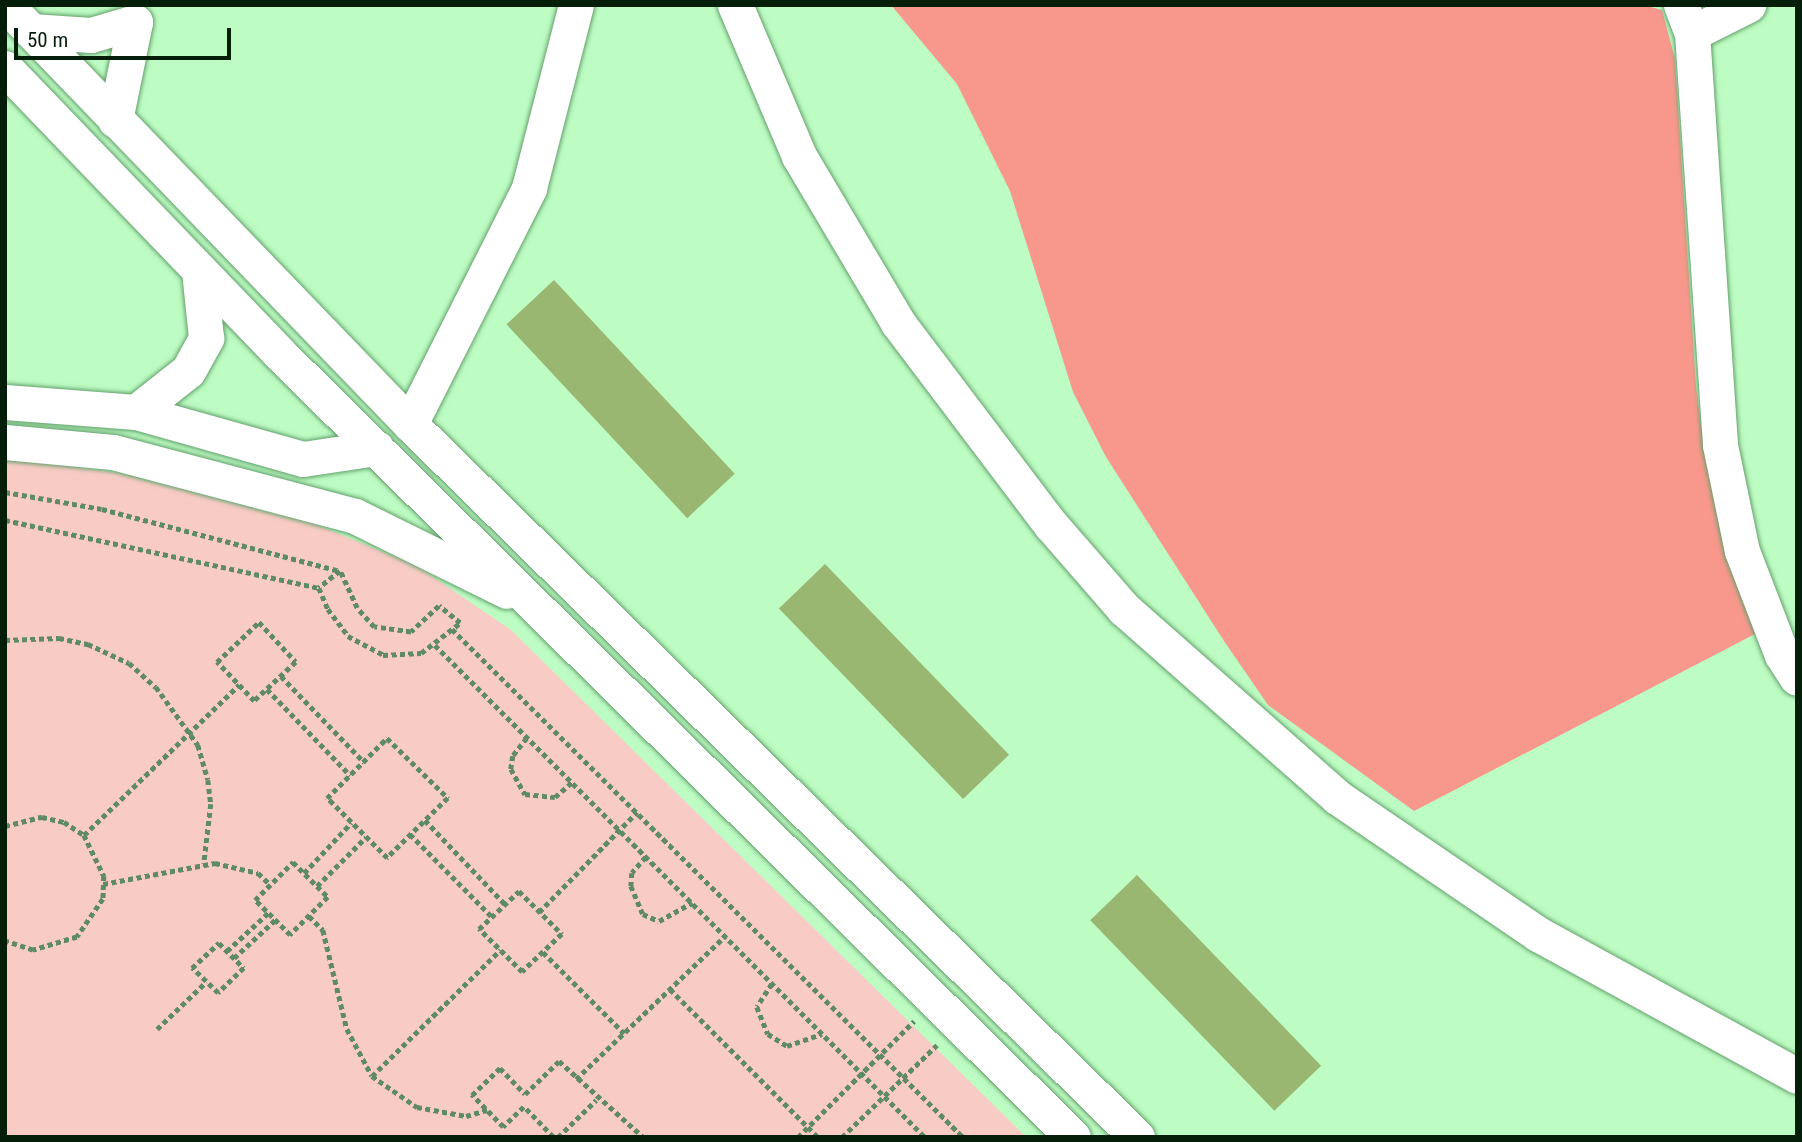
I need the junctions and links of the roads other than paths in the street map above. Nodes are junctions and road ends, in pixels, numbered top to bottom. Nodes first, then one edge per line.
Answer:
1 (6, 5) edge
2 (576, 5) edge
3 (735, 5) edge
4 (1748, 5) edge
5 (140, 14) edge
6 (1687, 19) edge
7 (31, 31) junction
8 (5, 68) edge
9 (115, 120) junction
10 (199, 270) junction
11 (5, 402) edge
12 (136, 412) junction
13 (410, 424) junction
14 (5, 442) edge
15 (376, 448) junction
16 (533, 604) junction
17 (1797, 678) edge
18 (1797, 1076) edge
19 (1073, 1137) edge
20 (1137, 1137) edge

1 - 7 street
2 - 13 street
3 - 18 street
4 - 6 street
5 - 7 street
5 - 9 street
6 - 17 street
7 - 9 street
8 - 10 street
9 - 13 street
10 - 12 street
10 - 15 street
11 - 12 street
12 - 15 street
13 - 20 street
14 - 16 street
15 - 16 street
16 - 19 street

